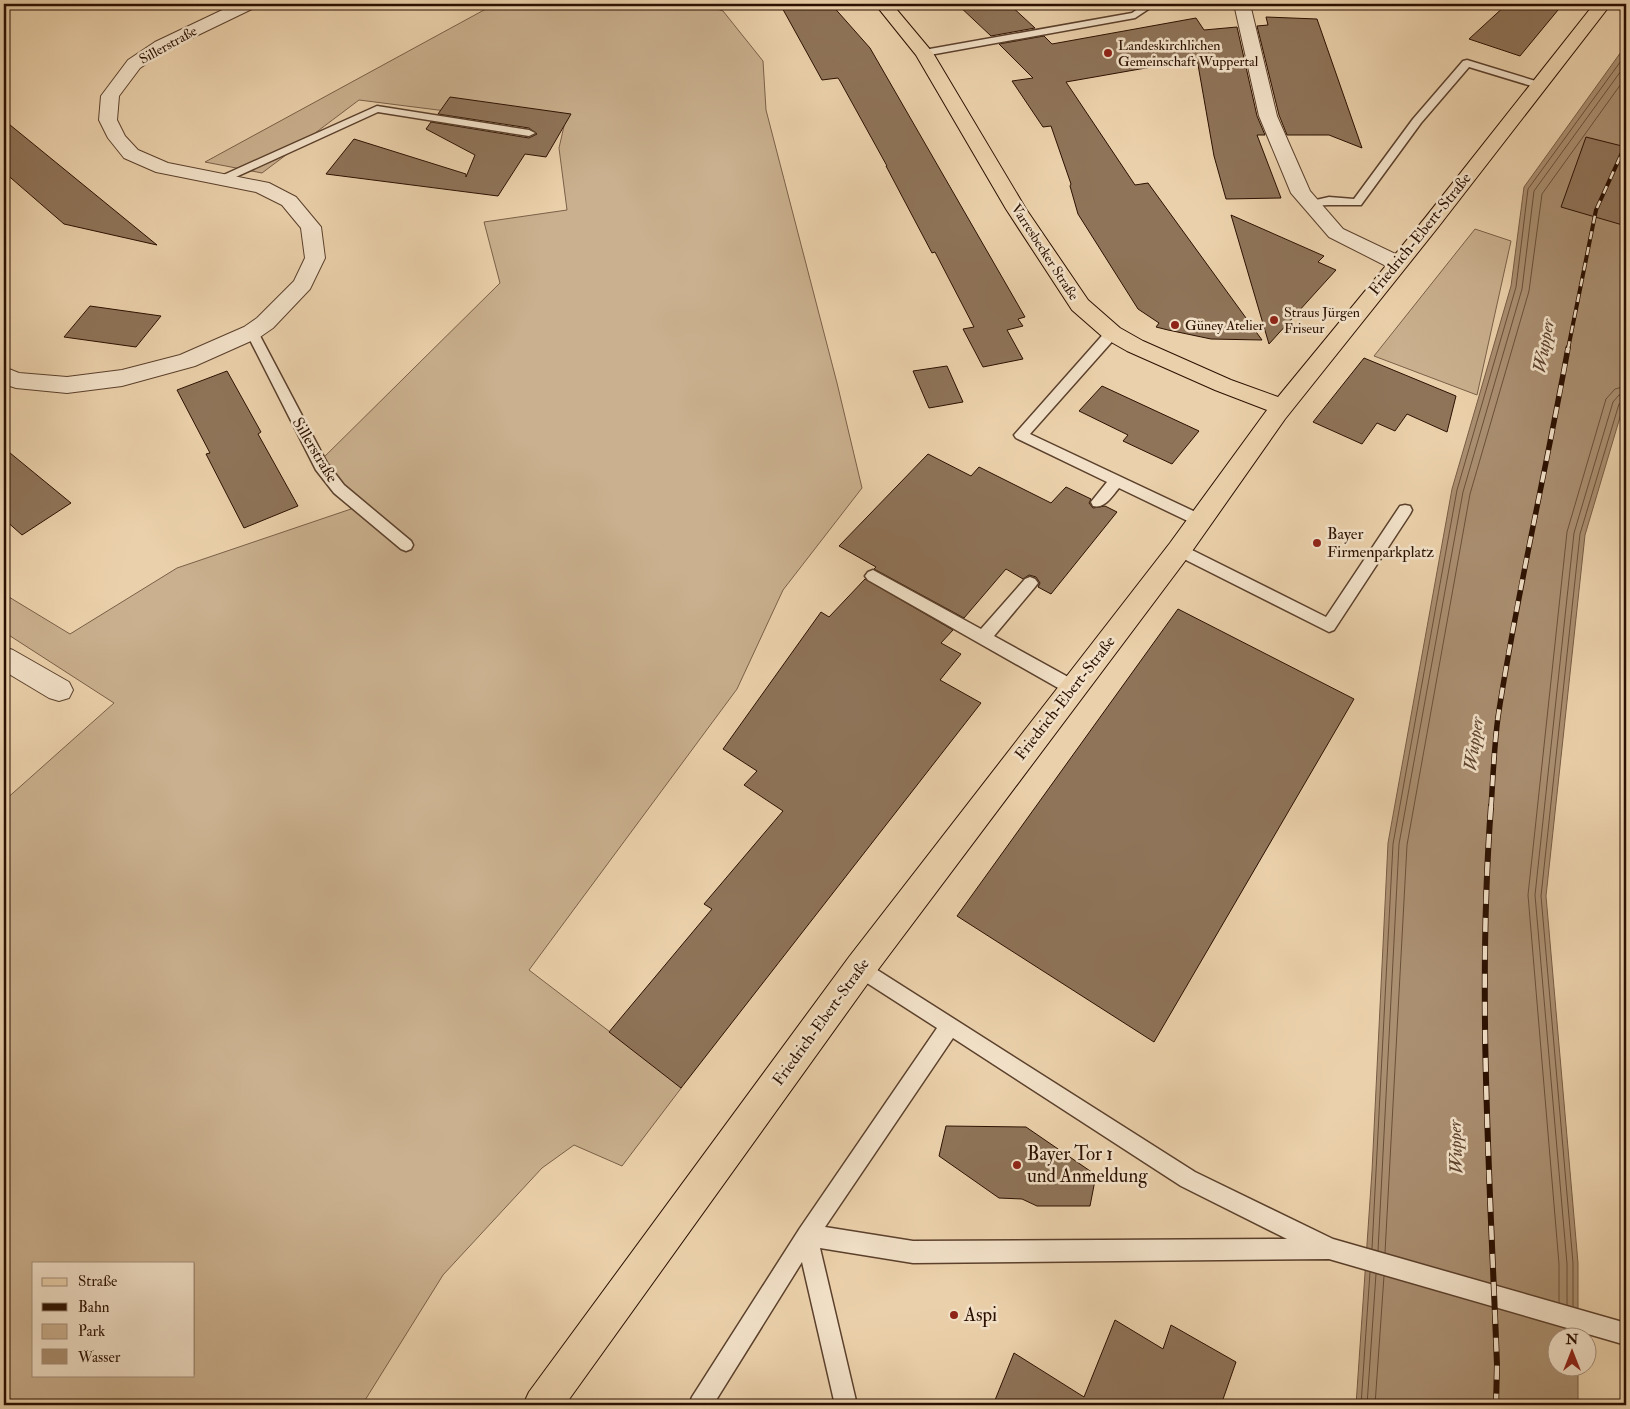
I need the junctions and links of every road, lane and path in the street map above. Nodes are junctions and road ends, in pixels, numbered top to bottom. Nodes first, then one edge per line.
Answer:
1 (248, 4) edge
2 (883, 4) edge
3 (1151, 4) edge
4 (1242, 4) edge
5 (1603, 4) edge
6 (924, 53) junction
7 (1538, 85) junction
8 (529, 133) dead end
9 (223, 179) junction
10 (1311, 204) junction
11 (1397, 263) junction
12 (252, 332) junction
13 (1112, 333) junction
14 (4, 375) edge
15 (1282, 407) junction
16 (1117, 481) junction
17 (1098, 502) dead end
18 (1405, 510) dead end
19 (1201, 521) junction
20 (406, 546) dead end
21 (1179, 550) junction
22 (873, 576) dead end
23 (1030, 583) dead end
24 (983, 638) junction
25 (4, 658) edge
26 (1073, 688) junction
27 (59, 690) dead end
28 (860, 968) junction
29 (949, 1026) junction
30 (807, 1235) junction
31 (1330, 1249) junction
32 (1626, 1334) edge
33 (542, 1405) edge
34 (700, 1405) edge
35 (846, 1405) edge

1 - 9 street, Sillerstraße
2 - 6 main road, Varresbecker Straße
3 - 6 lane
4 - 10 street
5 - 7 main road, Friedrich-Ebert-Straße
6 - 13 main road, Varresbecker Straße
7 - 10 lane
7 - 11 main road, Friedrich-Ebert-Straße
8 - 9 lane
9 - 12 street, Sillerstraße
10 - 11 street
11 - 15 main road, Friedrich-Ebert-Straße
12 - 14 street, Sillerstraße
12 - 20 lane, Sillerstraße
13 - 15 main road, Varresbecker Straße
13 - 16 lane
15 - 19 main road, Friedrich-Ebert-Straße
16 - 17 lane
16 - 19 lane
18 - 21 lane
19 - 21 main road, Friedrich-Ebert-Straße
21 - 26 main road, Friedrich-Ebert-Straße
22 - 24 lane
23 - 24 lane
24 - 26 lane
25 - 27 street
26 - 28 main road, Friedrich-Ebert-Straße
28 - 29 lane
28 - 33 main road, Friedrich-Ebert-Straße
29 - 30 lane
29 - 31 lane
30 - 31 lane
30 - 34 lane
30 - 35 lane
31 - 32 lane

